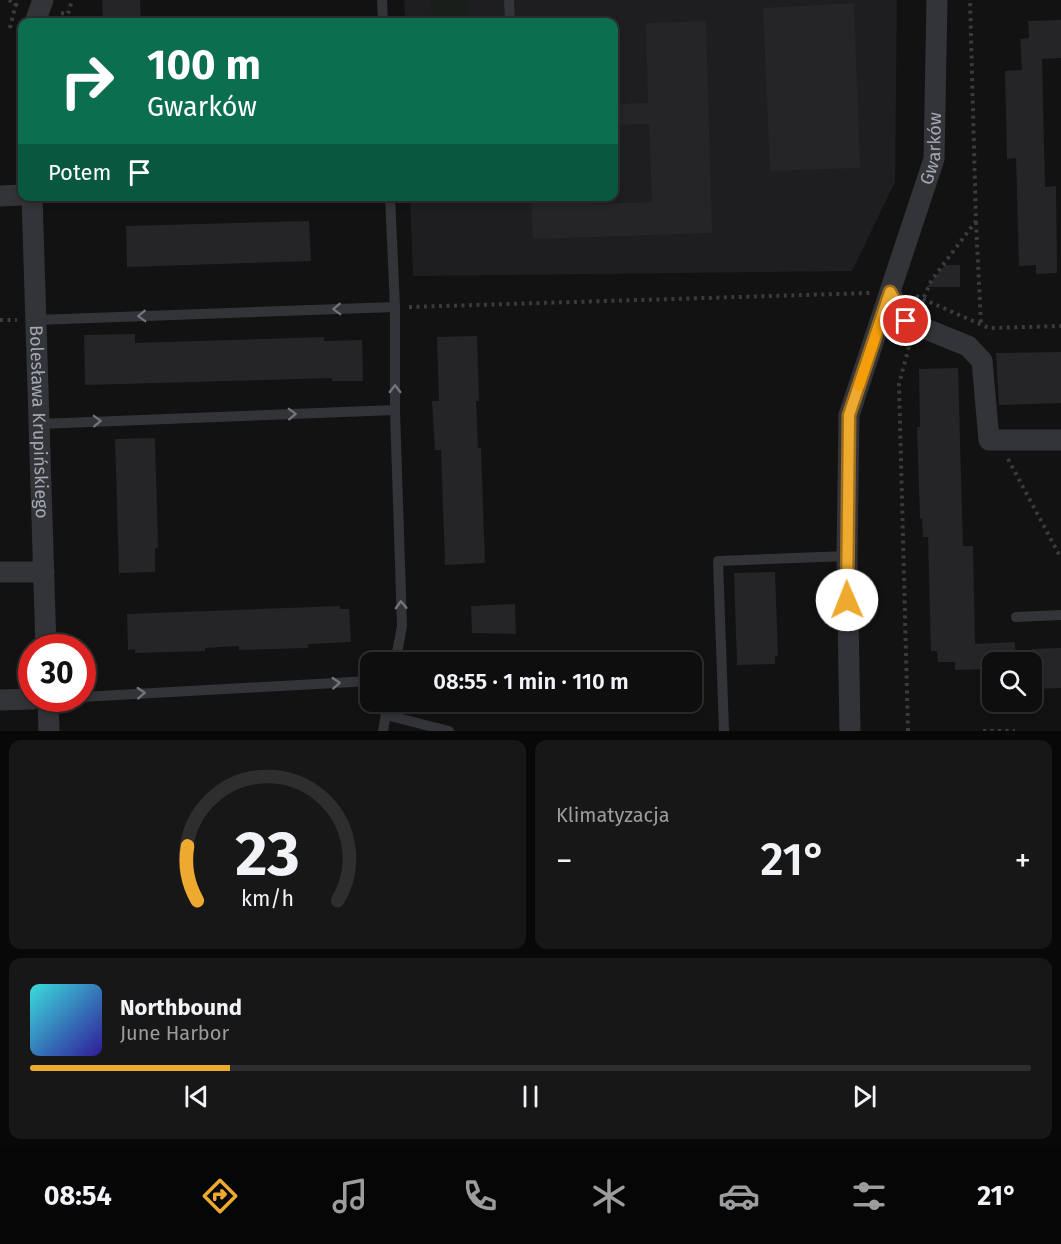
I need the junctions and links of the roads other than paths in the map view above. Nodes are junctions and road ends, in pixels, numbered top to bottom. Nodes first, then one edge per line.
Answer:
1 (43, 0) edge
2 (382, 0) edge
3 (937, 0) edge
4 (510, 1) edge
5 (36, 18) edge
6 (383, 18) edge
7 (510, 18) edge
8 (18, 195) edge
9 (0, 196) edge
10 (32, 201) edge
11 (390, 201) edge
12 (890, 292) junction
13 (395, 307) junction
14 (36, 320) junction
15 (395, 410) junction
16 (39, 424) junction
17 (1061, 440) edge
18 (847, 556) junction
19 (0, 572) edge
20 (44, 572) junction
21 (1061, 615) edge
22 (1016, 617) dead end
23 (46, 634) edge
24 (397, 652) edge
25 (360, 682) edge
26 (96, 695) edge
27 (18, 699) edge
28 (0, 700) edge
29 (48, 712) edge
30 (386, 712) edge
31 (386, 715) junction
32 (49, 731) edge
33 (383, 731) edge
34 (449, 731) edge
35 (724, 731) edge
36 (850, 731) edge

1 - 5 street
2 - 6 lane
3 - 12 street, Gwarków
4 - 7 lane
8 - 9 street
10 - 14 street, Bolesława Krupińskiego
11 - 13 lane
12 - 17 street
12 - 18 street, Gwarków
13 -> 14 lane
15 -> 13 lane
14 - 16 street, Bolesława Krupińskiego
16 -> 15 lane
24 -> 15 lane
16 - 20 street, Bolesława Krupińskiego
18 - 35 lane
18 - 36 street, Gwarków
19 - 20 street
20 - 23 street, Bolesława Krupińskiego
21 - 22 lane
26 -> 25 lane
27 - 28 street
29 - 32 street
30 - 31 lane
31 - 33 lane
31 - 34 lane

